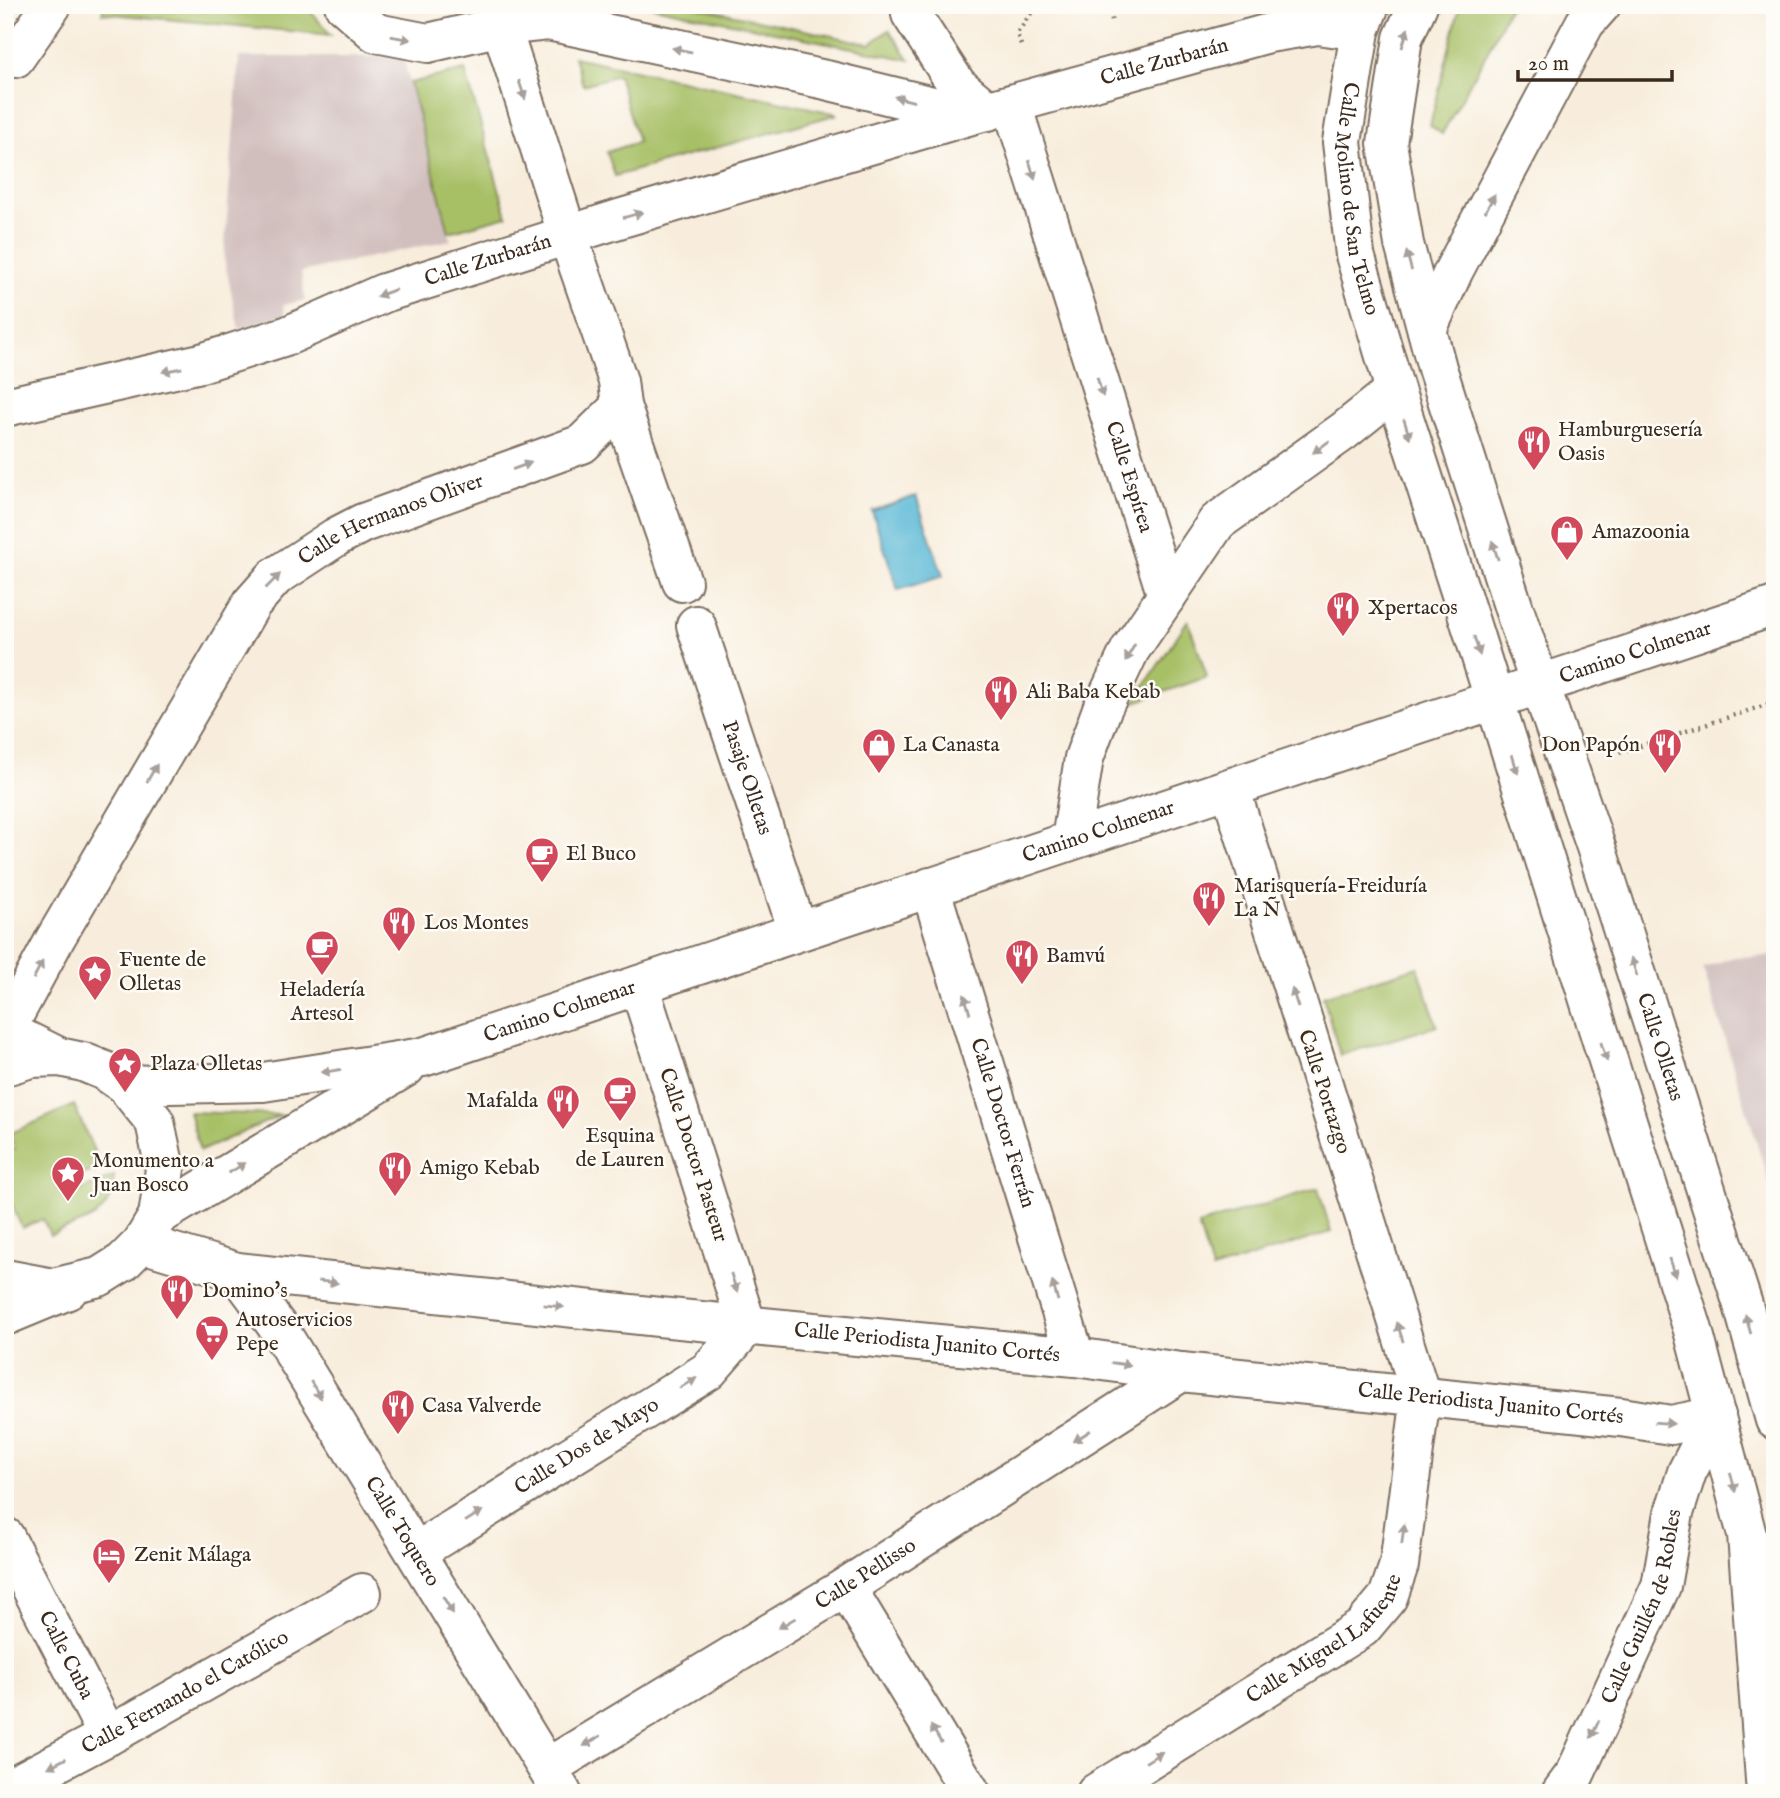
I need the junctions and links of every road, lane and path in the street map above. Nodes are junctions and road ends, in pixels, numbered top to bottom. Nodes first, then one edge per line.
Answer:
1 (52, 5) edge
2 (344, 5) edge
3 (1037, 5) edge
4 (1108, 5) edge
5 (1418, 5) edge
6 (1601, 5) edge
7 (911, 14) dead end
8 (1365, 18) edge
9 (1112, 20) dead end
10 (501, 26) junction
11 (1021, 45) dead end
12 (15, 58) dead end
13 (990, 110) junction
14 (568, 236) junction
15 (1427, 330) junction
16 (1395, 390) junction
17 (621, 406) junction
18 (5, 407) edge
19 (682, 582) dead end
20 (1167, 596) junction
21 (1775, 606) edge
22 (696, 625) dead end
23 (1539, 684) junction
24 (1494, 699) junction
25 (1775, 702) edge
26 (1616, 768) dead end
27 (1230, 788) junction
28 (1071, 840) junction
29 (930, 887) junction
30 (799, 931) junction
31 (639, 985) junction
32 (6, 1030) edge
33 (59, 1057) junction
34 (423, 1057) junction
35 (5, 1066) edge
36 (125, 1084) junction
37 (150, 1229) junction
38 (237, 1272) junction
39 (99, 1277) junction
40 (5, 1279) edge
41 (5, 1316) edge
42 (747, 1326) junction
43 (1075, 1357) junction
44 (1181, 1372) junction
45 (1421, 1396) junction
46 (1716, 1416) junction
47 (1774, 1416) edge
48 (5, 1537) edge
49 (416, 1552) junction
50 (846, 1587) junction
51 (362, 1593) dead end
52 (108, 1736) junction
53 (554, 1780) edge
54 (5, 1790) edge
55 (971, 1793) edge
56 (1096, 1793) edge
57 (1561, 1793) edge
58 (1766, 1793) edge

1 - 12 street
2 -> 10 street, Calle Zurbarán
3 - 11 path
4 - 9 path
15 -> 5 street, Calle Molino de San Telmo
15 -> 6 street
7 - 13 street
8 - 13 street, Calle Zurbarán
8 - 16 street, Calle Molino de San Telmo
13 -> 10 street, Calle Zurbarán
10 -> 14 street
14 -> 13 street, Calle Zurbarán
13 -> 20 street, Calle Espírea
14 - 17 street
14 -> 18 street, Calle Zurbarán
23 -> 15 street, Calle Molino de San Telmo
16 -> 20 street
16 -> 24 street, Calle Molino de San Telmo
17 - 19 street
32 -> 17 street, Calle Hermanos Oliver
20 -> 28 street
21 - 23 street, Camino Colmenar
22 - 30 street, Pasaje Olletas
23 - 24 street, Camino Colmenar
47 -> 23 street, Calle Olletas
24 - 27 street, Camino Colmenar
24 -> 46 street
25 - 26 path
27 - 28 street, Camino Colmenar
45 -> 27 street, Calle Portazgo
28 - 29 street, Camino Colmenar
29 - 30 street, Camino Colmenar
43 -> 29 street, Calle Doctor Ferrán
30 - 31 street, Camino Colmenar
31 - 34 street, Camino Colmenar
31 -> 42 street, Calle Doctor Pasteur
32 - 33 street
33 - 35 street
33 - 36 street
34 -> 36 street, Camino Colmenar
37 -> 34 street, Camino Colmenar
36 - 37 street
37 - 38 street, Calle Periodista Juanito Cortés
37 - 39 street
38 -> 42 street, Calle Periodista Juanito Cortés
38 -> 49 street, Calle Toquero
39 - 40 street
39 - 41 street
42 - 43 street, Calle Periodista Juanito Cortés
49 -> 42 street, Calle Dos de Mayo
43 -> 44 street, Calle Periodista Juanito Cortés
44 - 45 street, Calle Periodista Juanito Cortés
44 -> 50 street, Calle Pellisso
45 -> 46 street, Calle Periodista Juanito Cortés
56 -> 45 street, Calle Miguel Lafuente
46 -> 57 street, Calle Guillén de Robles
46 -> 58 street
48 - 52 street, Calle Cuba
49 -> 53 street, Calle Toquero
50 -> 53 street, Calle Pellisso
55 -> 50 street
51 - 52 street, Calle Fernando el Católico
52 -> 54 street, Calle Fernando el Católico

